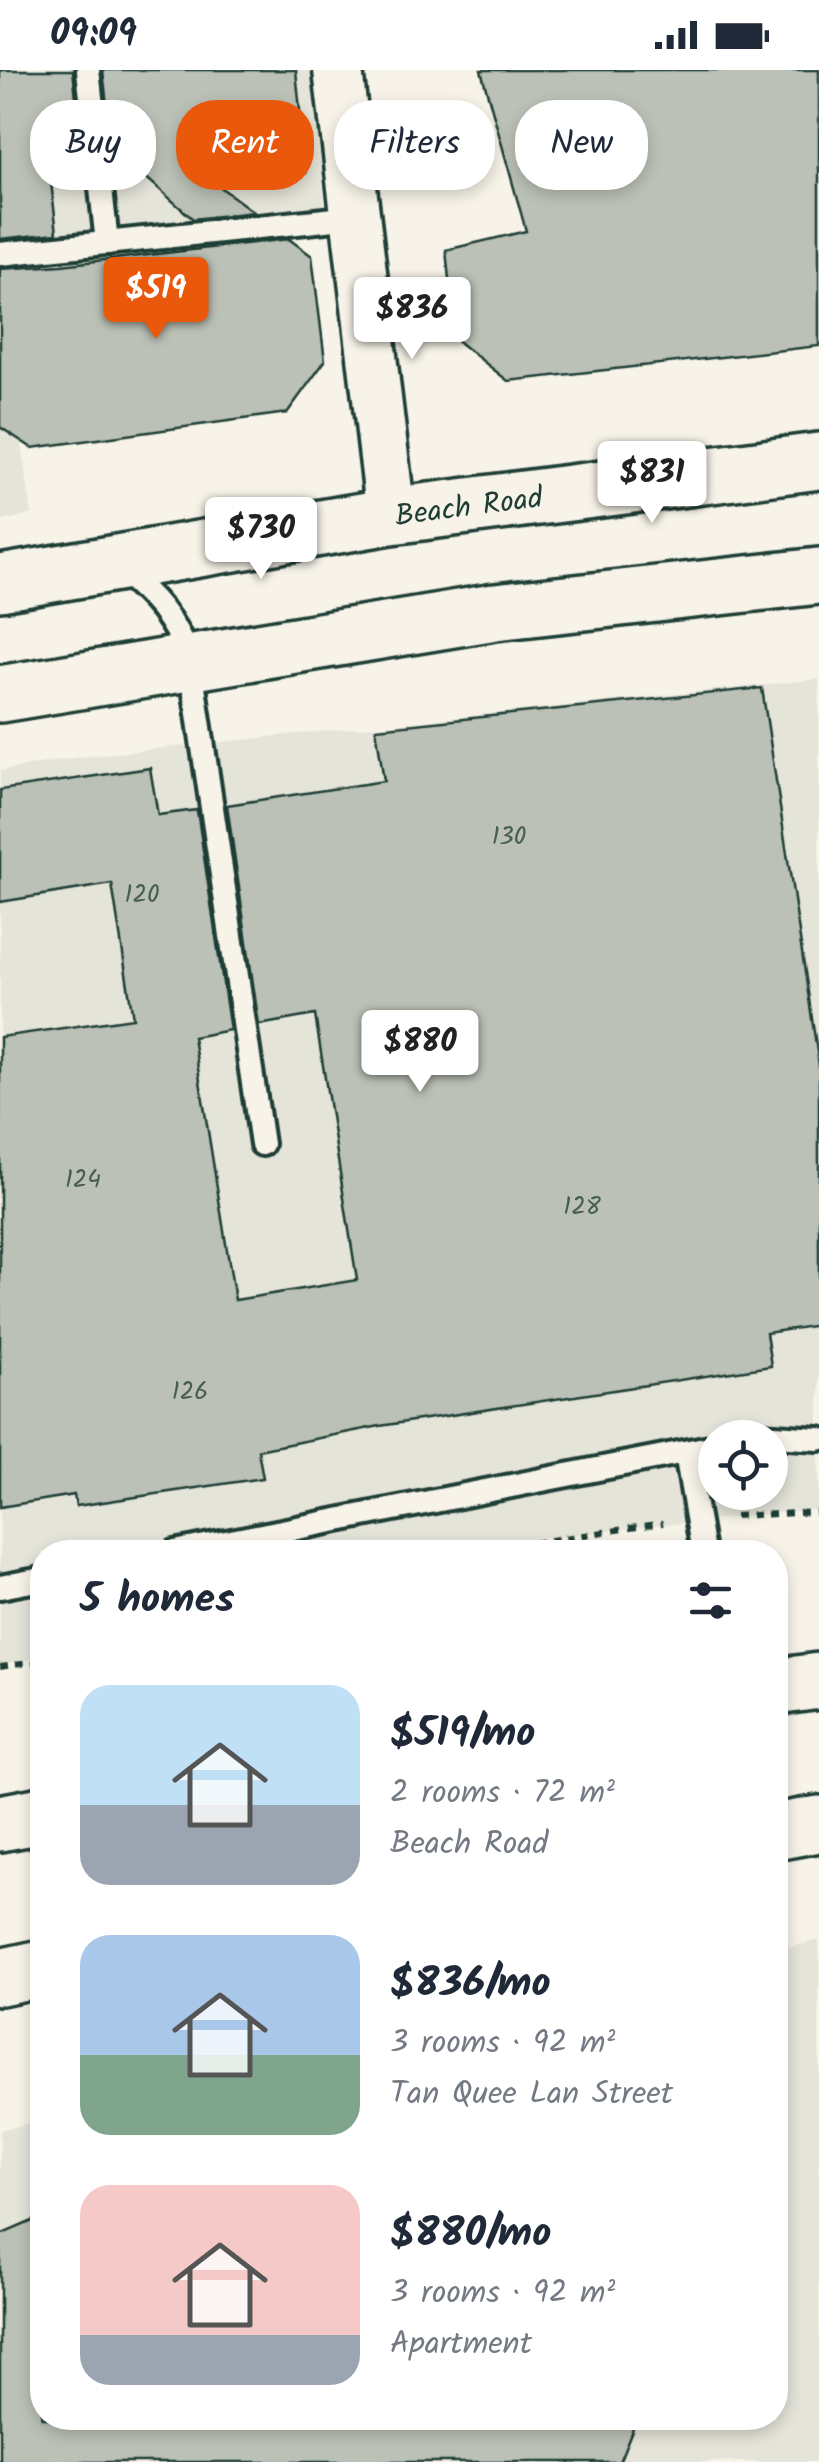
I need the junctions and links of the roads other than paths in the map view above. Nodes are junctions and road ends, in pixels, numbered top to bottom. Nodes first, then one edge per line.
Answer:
1 (88, 70) edge
2 (338, 70) edge
3 (354, 217) junction
4 (107, 243) junction
5 (0, 254) edge
6 (819, 461) edge
7 (391, 516) junction
8 (116, 565) junction
9 (819, 576) edge
10 (0, 583) edge
11 (190, 660) junction
12 (0, 694) edge
13 (262, 1144) dead end
14 (788, 1437) edge
15 (819, 1439) edge
16 (698, 1450) edge
17 (686, 1453) junction
18 (237, 1540) edge
19 (702, 1540) edge
20 (30, 1581) edge
21 (0, 1587) edge
22 (819, 1681) edge
23 (788, 1685) edge
24 (30, 1817) edge
25 (0, 1823) edge
26 (819, 1824) edge
27 (788, 1830) edge
28 (30, 1971) edge
29 (0, 1977) edge

1 - 4 lane
2 - 3 street
3 - 4 lane
3 - 7 street
4 - 5 lane
6 - 7 main road, Beach Road
7 - 8 main road, Beach Road
8 - 10 main road, Beach Road
8 - 11 lane
9 - 11 main road
11 - 12 main road
11 - 13 lane
14 - 15 lane
16 - 17 lane
17 - 18 lane
17 - 19 lane
20 - 21 lane
22 - 23 main road
24 - 25 main road
26 - 27 main road
28 - 29 main road

